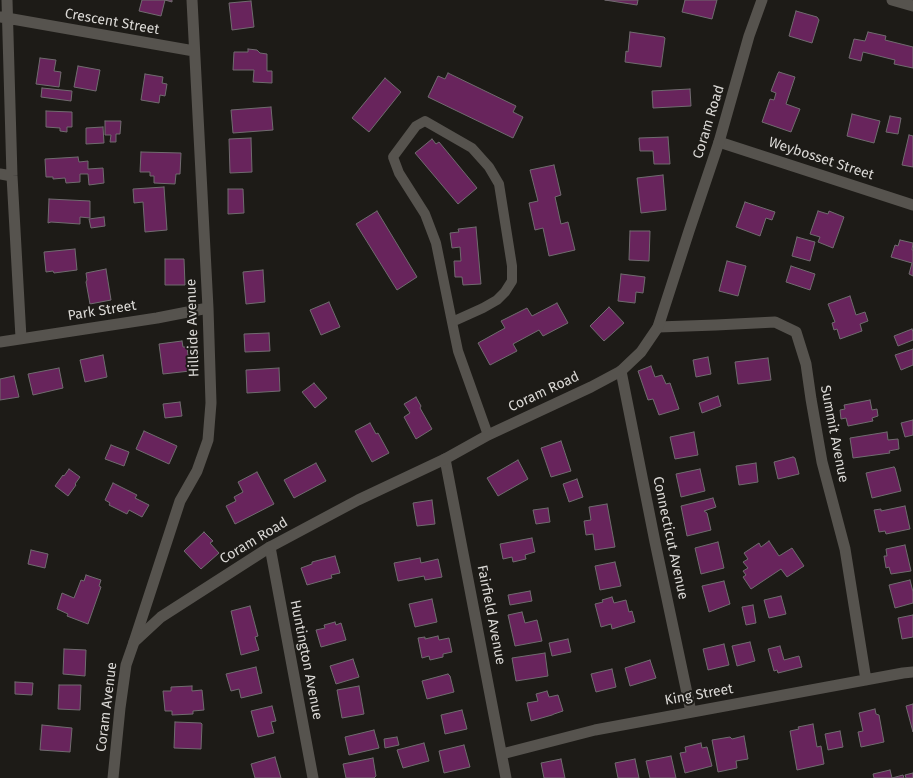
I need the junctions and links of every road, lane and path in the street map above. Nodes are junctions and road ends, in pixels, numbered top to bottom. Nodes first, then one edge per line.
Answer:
1 (7, 0) edge
2 (192, 0) edge
3 (762, 0) edge
4 (892, 0) edge
5 (913, 6) edge
6 (4, 18) edge
7 (194, 51) junction
8 (720, 142) junction
9 (0, 174) edge
10 (12, 176) junction
11 (913, 205) edge
12 (208, 308) junction
13 (452, 322) junction
14 (658, 327) junction
15 (21, 338) junction
16 (0, 342) edge
17 (621, 371) junction
18 (488, 435) junction
19 (445, 459) junction
20 (270, 546) junction
21 (134, 642) junction
22 (908, 673) edge
23 (866, 680) junction
24 (691, 712) junction
25 (502, 754) junction
26 (113, 778) edge
27 (313, 778) edge
28 (506, 778) edge

1 - 6 street
2 - 7 street, Hillside Avenue
3 - 8 street, Coram Road
4 - 5 street
6 - 7 street, Crescent Street
6 - 10 street
7 - 12 street, Hillside Avenue
8 - 11 street, Weybosset Street
8 - 14 street, Coram Road
9 - 10 street
10 - 15 street
12 - 15 street, Park Street
12 - 21 street, Hillside Avenue
13 - 13 lane
13 - 18 lane
14 - 17 street, Coram Road
14 - 23 street, Summit Avenue
15 - 16 street, Park Street
17 - 18 street, Coram Road
17 - 24 street, Connecticut Avenue
18 - 19 street, Coram Road
19 - 20 street, Coram Road
19 - 25 street, Fairfield Avenue
20 - 21 street, Coram Road
20 - 27 street, Huntington Avenue
21 - 26 street, Coram Avenue
22 - 23 street, King Street
23 - 24 street, King Street
24 - 25 street, King Street
25 - 28 street, Fairfield Avenue

